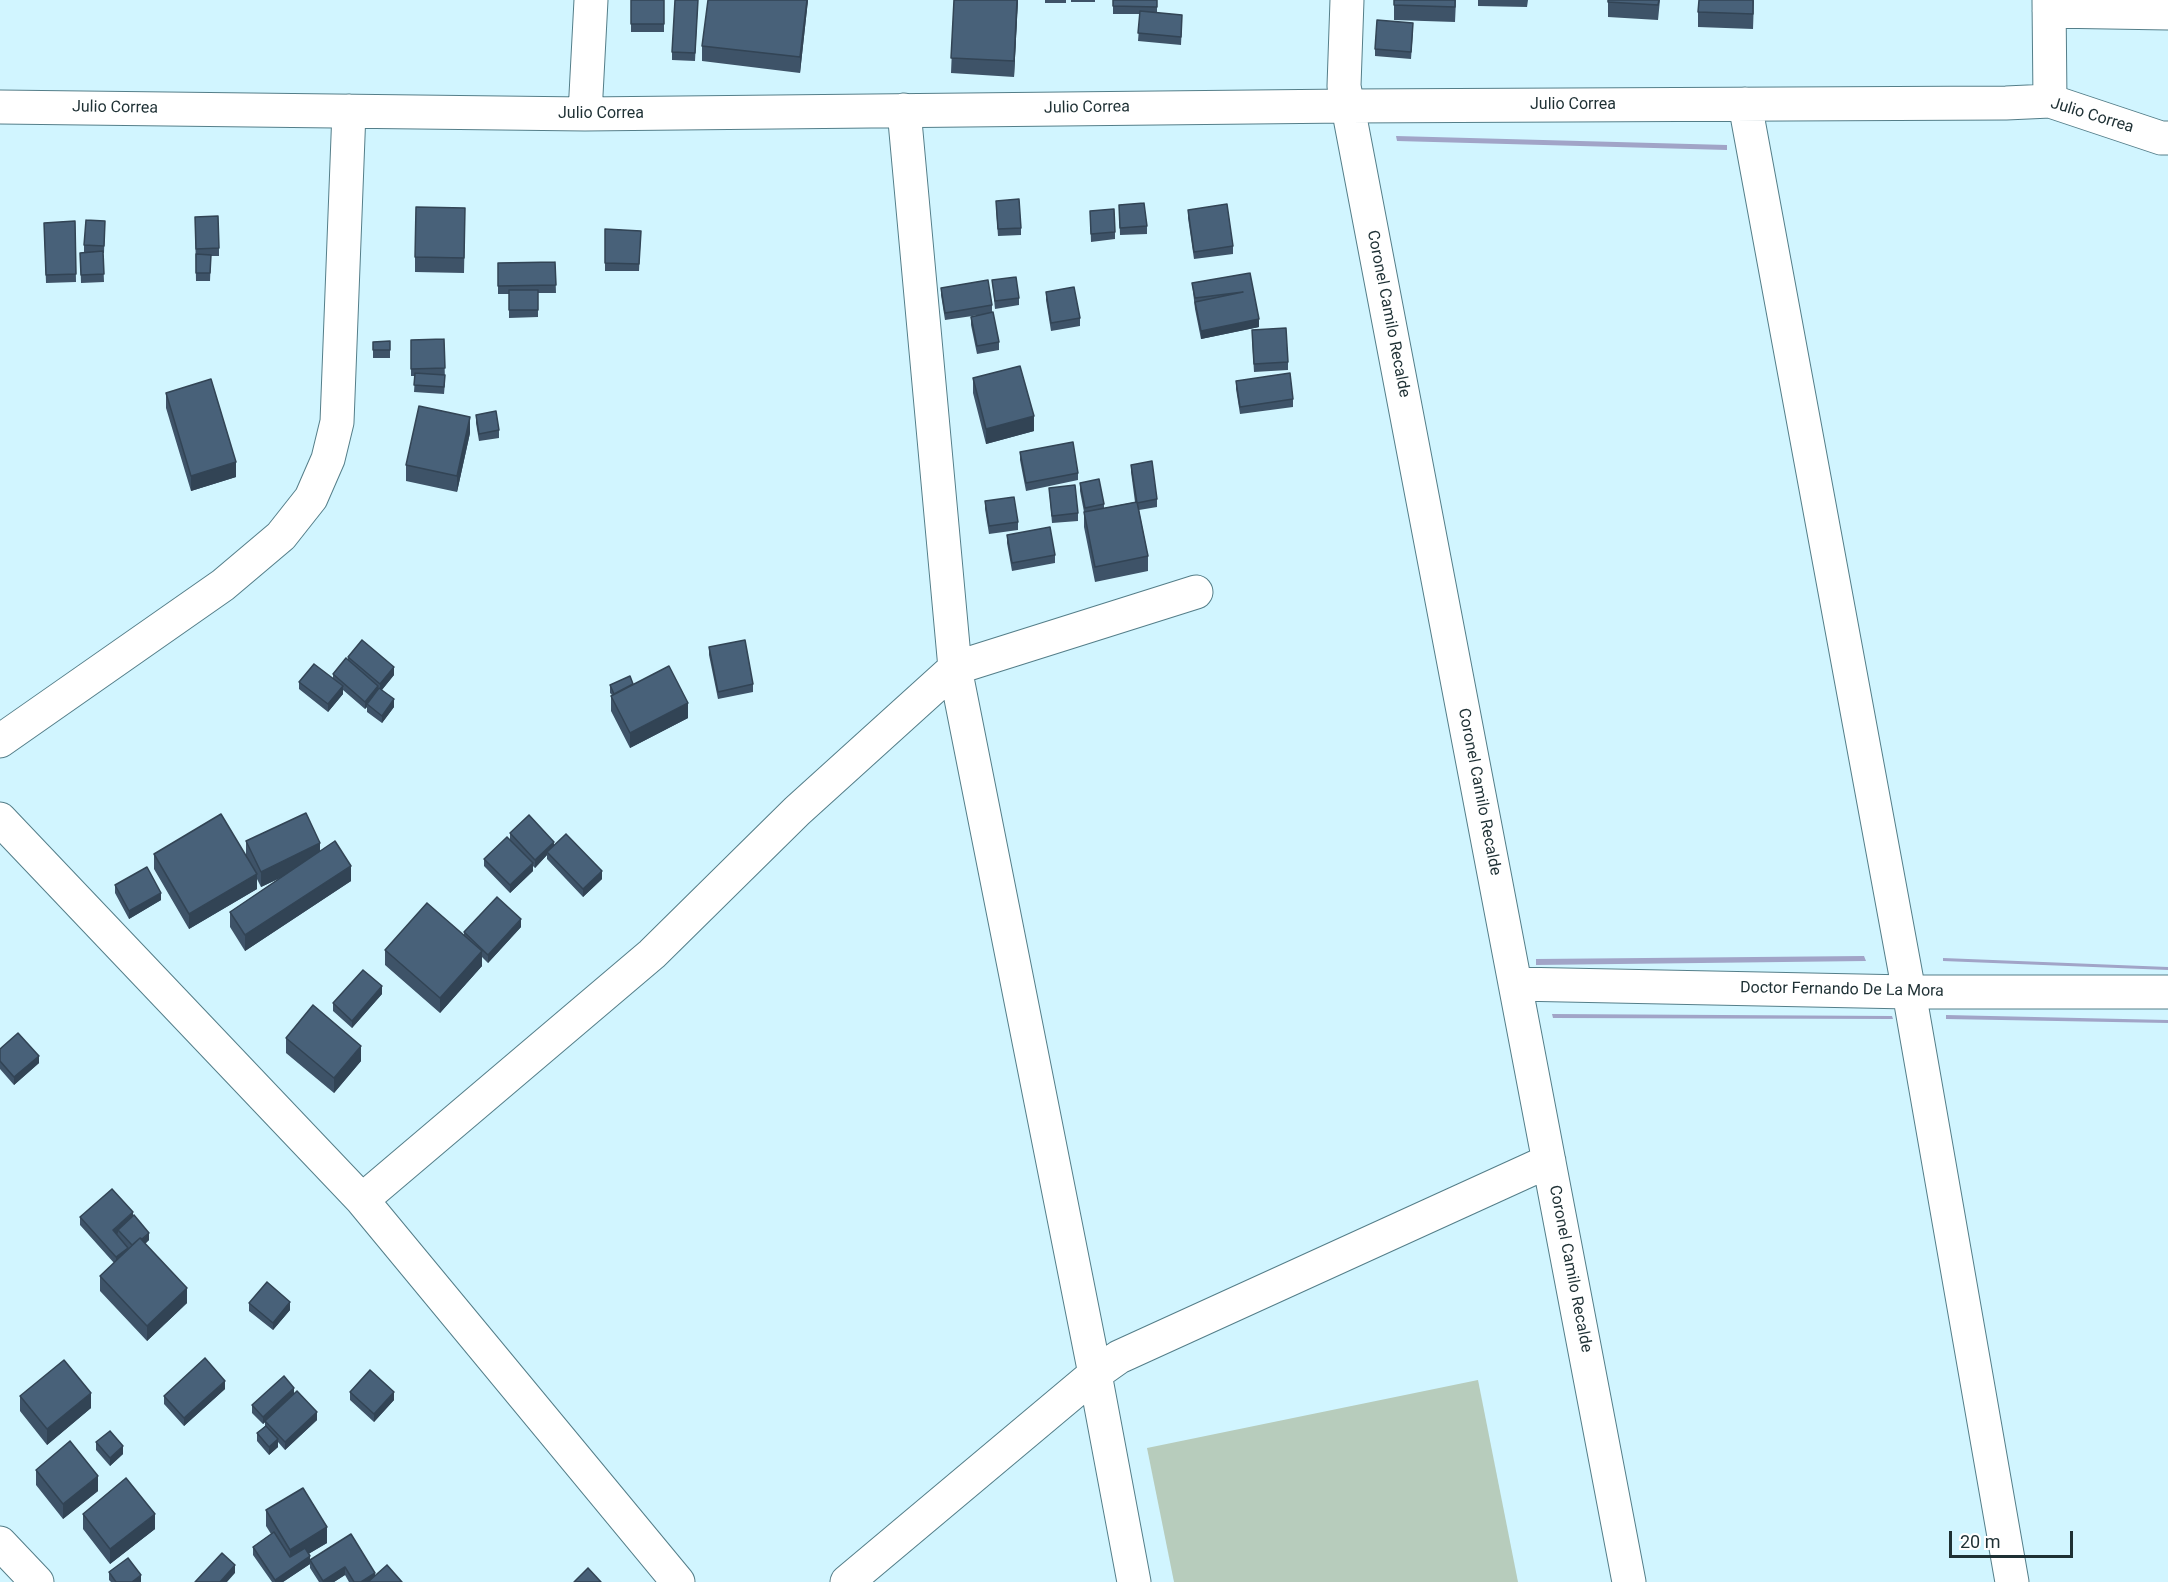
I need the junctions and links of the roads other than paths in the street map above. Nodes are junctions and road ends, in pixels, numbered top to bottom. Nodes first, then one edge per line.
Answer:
1 (591, 0) edge
2 (1347, 0) edge
3 (2049, 6) edge
4 (2168, 13) edge
5 (2050, 101) junction
6 (1745, 104) junction
7 (1348, 106) junction
8 (0, 107) edge
9 (904, 110) junction
10 (349, 111) junction
11 (585, 114) junction
12 (2168, 138) edge
13 (1196, 592) dead end
14 (955, 668) junction
15 (0, 741) edge
16 (0, 819) edge
17 (1515, 984) junction
18 (1909, 992) junction
19 (2168, 992) edge
20 (1549, 1161) junction
21 (362, 1200) junction
22 (1095, 1374) junction
23 (0, 1543) edge
24 (37, 1582) edge
25 (678, 1582) edge
26 (847, 1582) edge
27 (1134, 1582) edge
28 (1629, 1582) edge
29 (2012, 1582) edge

1 - 11 street
2 - 7 street, Coronel Camilo Recalde
3 - 4 street
3 - 5 street
5 - 6 street, Julio Correa
5 - 12 street, Julio Correa
6 - 7 street, Julio Correa
6 - 18 street
7 - 9 street, Julio Correa
7 - 17 street, Coronel Camilo Recalde
8 - 10 street, Julio Correa
9 - 11 street, Julio Correa
9 - 14 street
10 - 11 street, Julio Correa
10 - 15 street
13 - 14 street
14 - 21 street
14 - 22 street
16 - 21 street
17 - 18 street, Doctor Fernando De La Mora
17 - 20 street, Coronel Camilo Recalde
18 - 19 street, Doctor Fernando De La Mora
18 - 29 street
20 - 22 street
20 - 28 street, Coronel Camilo Recalde
21 - 25 street
22 - 26 street
22 - 27 street
23 - 24 street

